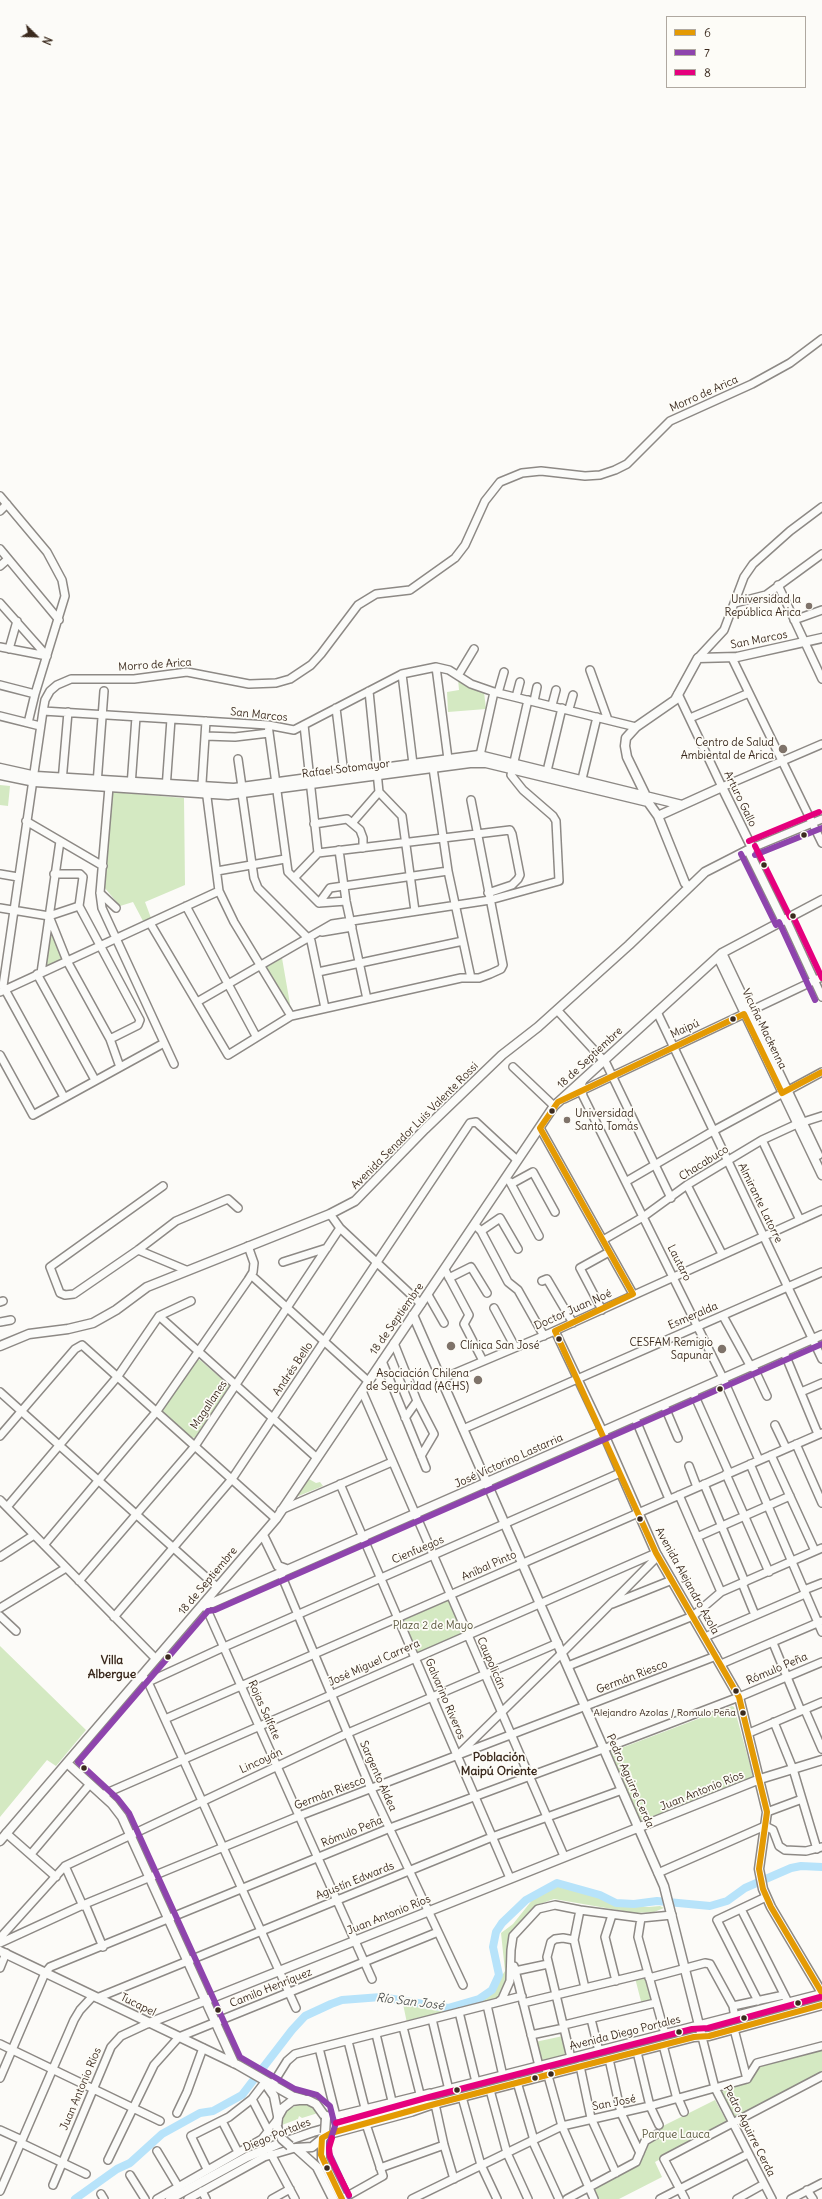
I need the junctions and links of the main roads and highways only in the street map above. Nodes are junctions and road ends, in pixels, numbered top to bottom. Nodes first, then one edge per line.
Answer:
1 (822, 638) edge
2 (479, 759) junction
3 (513, 766) junction
4 (0, 768) edge
5 (378, 772) junction
6 (0, 775) edge
7 (32, 778) junction
8 (310, 781) junction
9 (97, 783) junction
10 (131, 785) junction
11 (641, 796) junction
12 (682, 805) junction
13 (658, 816) junction
14 (750, 849) junction
15 (689, 887) junction
16 (822, 900) edge
17 (784, 920) junction
18 (720, 955) junction
19 (800, 1123) junction
20 (822, 1163) edge
21 (822, 1175) edge
22 (413, 1315) junction
23 (404, 1328) junction
24 (822, 1335) edge
25 (422, 1337) junction
26 (0, 1346) edge
27 (603, 1432) junction
28 (487, 1482) junction
29 (263, 1535) junction
30 (283, 1570) junction
31 (204, 1603) junction
32 (822, 1760) edge
33 (67, 1763) junction
34 (760, 1779) junction
35 (639, 1828) junction
36 (2, 1837) edge
37 (3, 1952) edge
38 (822, 1994) edge
39 (205, 2000) junction
40 (822, 2005) edge
41 (149, 2023) junction
42 (699, 2025) junction
43 (702, 2036) junction
44 (234, 2063) junction
45 (266, 2082) junction
46 (434, 2093) joint
47 (303, 2099) junction
48 (435, 2104) joint
49 (394, 2105) junction
50 (278, 2121) junction
51 (324, 2136) junction
52 (294, 2148) junction
53 (335, 2197) edge
54 (172, 2199) edge

1 - 11 main road, San Marcos
2 - 3 main road, Rafael Sotomayor
2 - 5 main road, Rafael Sotomayor
2 - 5 main road, Rafael Sotomayor
3 - 11 main road, Rafael Sotomayor
3 - 11 main road, Rafael Sotomayor
4 - 7 main road, Rafael Sotomayor
5 - 8 main road, Rafael Sotomayor
5 - 8 main road, Rafael Sotomayor
6 - 7 main road, Rafael Sotomayor
7 - 9 main road, Rafael Sotomayor
8 - 10 main road, Rafael Sotomayor
9 - 10 main road, Rafael Sotomayor
9 - 10 main road, Rafael Sotomayor
11 - 12 main road, Rafael Sotomayor
11 - 13 main road, Rafael Sotomayor
12 - 13 main road
12 - 14 main road, Arturo Gallo
13 - 15 main road
14 - 15 main road, Avenida Senador Luis Valente Rossi
14 - 17 main road, Arturo Gallo
15 - 26 main road, Avenida Senador Luis Valente Rossi
16 - 17 main road, 18 de Septiembre
17 - 18 main road, 18 de Septiembre
18 - 19 main road, Vicuña Mackenna
18 - 22 main road, 18 de Septiembre
19 - 20 main road, Vicuña Mackenna
19 - 21 main road, Vicuña Mackenna
22 - 23 main road, 18 de Septiembre
22 - 25 main road, Pedro Aguirre Cerda
23 - 25 main road
23 - 29 main road, 18 de Septiembre
24 - 27 main road, José Victorino Lastarria
25 - 28 main road, Pedro Aguirre Cerda
27 - 28 main road, José Victorino Lastarria
27 - 34 main road, Avenida Alejandro Azola
28 - 30 main road, José Victorino Lastarria
28 - 35 main road, Pedro Aguirre Cerda
29 - 30 main road, Sargento Aldea
29 - 31 main road, 18 de Septiembre
30 - 31 main road, José Victorino Lastarria
31 - 33 main road, 18 de Septiembre
32 - 34 main road, Juan Antonio Ríos
33 - 36 main road, 18 de Septiembre
33 - 39 main road
34 - 35 main road, Juan Antonio Ríos
34 - 38 main road, Avenida Alejandro Azola
35 - 39 main road, Juan Antonio Ríos
35 - 42 main road, Pedro Aguirre Cerda
37 - 41 main road, Tucapel
38 - 42 main road, Avenida Diego Portales
39 - 41 main road, Juan Antonio Ríos
39 - 44 main road
40 - 43 main road, Avenida Diego Portales
41 - 44 main road, Tucapel
42 - 43 main road, Pedro Aguirre Cerda
42 - 46 main road, Avenida Diego Portales
43 - 48 main road, Avenida Diego Portales
44 - 45 main road, Tucapel
45 - 47 main road, Tucapel
45 - 50 main road, Tucapel
46 - 49 main road, Diego Portales
47 - 50 main road
47 - 51 main road, bridge
48 - 49 main road, Diego Portales
49 - 54 main road, Diego Portales
50 - 52 main road, bridge
51 - 52 main road
51 - 53 main road
52 - 53 main road

